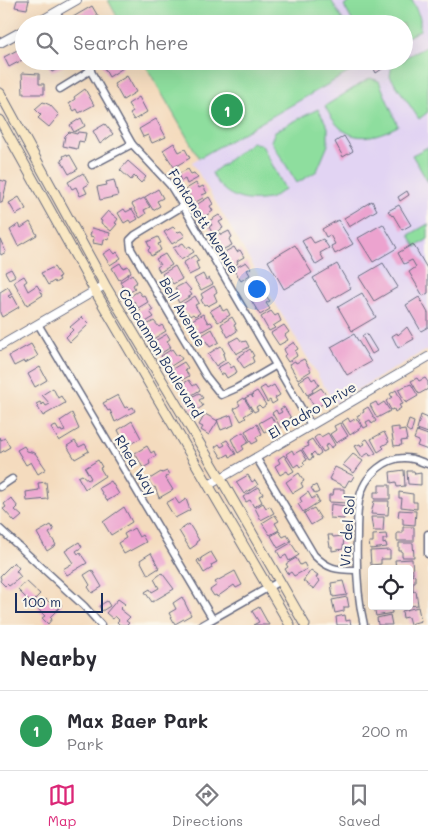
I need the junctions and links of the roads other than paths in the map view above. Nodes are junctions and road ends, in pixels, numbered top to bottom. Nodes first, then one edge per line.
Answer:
1 (78, 0) edge
2 (56, 12) junction
3 (51, 15) edge
4 (58, 15) edge
5 (15, 35) edge
6 (0, 44) edge
7 (90, 70) joint
8 (60, 89) dead end
9 (0, 93) edge
10 (0, 120) edge
11 (132, 144) junction
12 (92, 165) dead end
13 (183, 206) junction
14 (104, 285) junction
15 (95, 291) junction
16 (38, 324) junction
17 (0, 346) edge
18 (428, 357) edge
19 (275, 366) junction
20 (311, 425) junction
21 (256, 457) junction
22 (428, 464) edge
23 (12, 479) dead end
24 (220, 479) junction
25 (209, 485) junction
26 (0, 487) edge
27 (0, 528) edge
28 (428, 534) edge
29 (428, 554) edge
30 (356, 570) junction
31 (280, 582) junction
32 (269, 588) junction
33 (212, 618) junction
34 (101, 625) edge
35 (202, 625) edge
36 (290, 625) edge
37 (305, 625) edge
38 (364, 625) edge

1 - 2 street
2 - 3 street
2 - 4 street
5 - 6 street
7 - 8 street
7 - 11 street, Fontonett Avenue
9 - 14 main road, Concannon Boulevard
10 - 15 main road, Concannon Boulevard
11 - 12 street
11 - 13 street, Fontonett Avenue
13 - 19 street, Fontonett Avenue
13 - 19 street, Bell Avenue
14 - 15 street
14 - 24 main road, Concannon Boulevard
15 - 16 street
15 - 25 main road, Concannon Boulevard
16 - 17 street
16 - 33 street, Rhea Way
18 - 20 street, El Padro Drive
19 - 20 street, Fontonett Avenue
20 - 21 street, El Padro Drive
21 - 24 street, El Padro Drive
21 - 30 street
22 - 30 street, Via del Sol
23 - 26 street
24 - 25 street, El Padro Drive
24 - 31 main road, Concannon Boulevard
25 - 32 main road, Concannon Boulevard
27 - 34 street
28 - 29 street
30 - 38 street, Via del Sol
31 - 32 street
31 - 37 main road, Concannon Boulevard
32 - 33 street
32 - 36 main road, Concannon Boulevard
33 - 35 street

